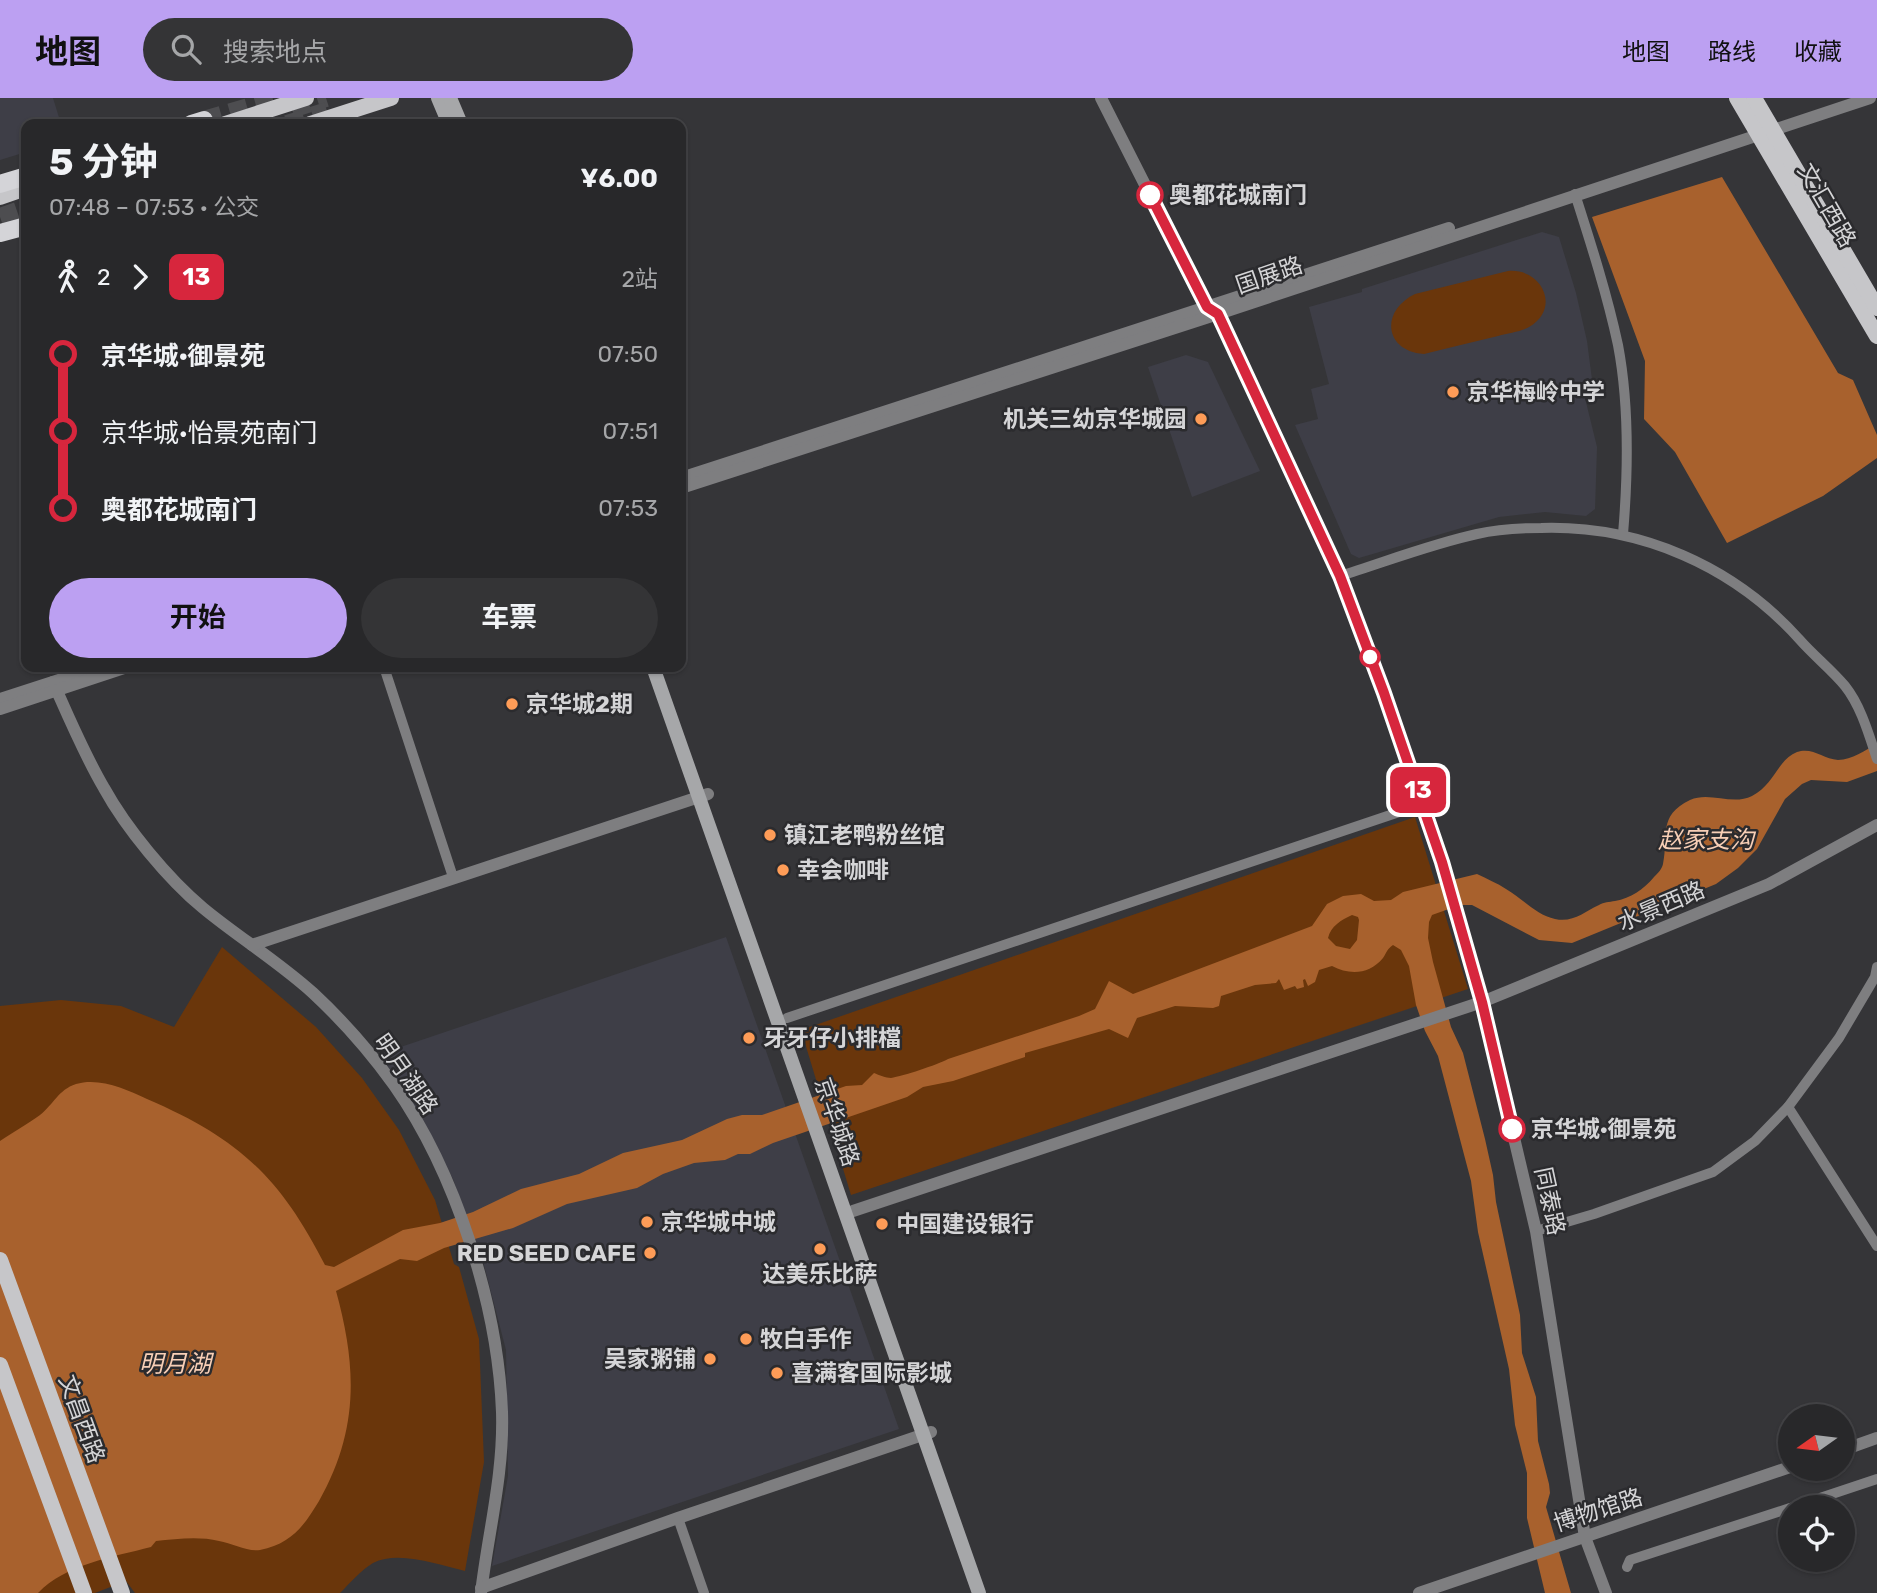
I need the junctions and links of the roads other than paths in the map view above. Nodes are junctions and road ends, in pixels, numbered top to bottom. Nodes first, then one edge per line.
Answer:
1 (306, 98) tunnel mouth
2 (391, 98) edge
3 (438, 98) edge
4 (450, 98) edge
5 (1101, 98) edge
6 (1737, 98) edge
7 (1754, 98) edge
8 (1843, 98) edge
9 (1870, 98) edge
10 (241, 119) edge
11 (326, 119) tunnel mouth
12 (447, 119) edge
13 (459, 119) edge
14 (1764, 128) junction
15 (21, 178) edge
16 (0, 184) edge
17 (21, 190) edge
18 (1575, 194) junction
19 (0, 197) edge
20 (21, 218) edge
21 (0, 225) edge
22 (21, 227) edge
23 (0, 233) edge
24 (1877, 309) edge
25 (1212, 311) junction
26 (1877, 336) edge
27 (686, 476) edge
28 (686, 486) edge
29 (1623, 534) junction
30 (1340, 576) junction
31 (87, 672) edge
32 (108, 672) edge
33 (386, 672) edge
34 (655, 672) edge
35 (665, 672) edge
36 (55, 686) junction
37 (0, 699) edge
38 (0, 709) edge
39 (1876, 757) edge
40 (704, 796) junction
41 (1423, 804) junction
42 (1877, 825) edge
43 (453, 877) junction
44 (252, 945) junction
45 (1877, 967) edge
46 (1482, 1002) junction
47 (787, 1018) junction
48 (804, 1084) junction
49 (1788, 1107) junction
50 (827, 1149) junction
51 (853, 1211) junction
52 (1536, 1231) junction
53 (1877, 1246) edge
54 (0, 1260) edge
55 (0, 1365) edge
56 (928, 1433) junction
57 (1877, 1438) edge
58 (1855, 1446) edge
59 (1778, 1471) edge
60 (1877, 1479) edge
61 (1828, 1495) edge
62 (1778, 1511) edge
63 (678, 1518) junction
64 (1585, 1537) junction
65 (1627, 1567) dead end
66 (121, 1590) edge
67 (481, 1590) edge
68 (84, 1593) edge
69 (704, 1593) edge
70 (979, 1593) edge
71 (988, 1593) edge
72 (1419, 1593) edge
73 (1606, 1593) edge

1 - 10 main road
2 - 11 main road
3 - 12 main road
4 - 13 main road
5 - 25 street, 同泰路
6 - 14 main road, 文汇西路
7 - 14 main road, 文汇西路
8 - 14 street, 国展路
9 - 14 street, 国展路
14 - 18 street, 国展路
14 - 24 main road, 文汇西路
14 - 25 street, 国展路
14 - 26 main road, 文汇西路
15 - 16 highway
17 - 19 main road
18 - 25 street, 国展路
18 - 29 street
20 - 21 main road
22 - 23 highway
25 - 27 street, 国展路
25 - 28 street, 国展路
25 - 30 street, 同泰路
29 - 30 street
29 - 39 street
30 - 41 street, 同泰路
31 - 36 street
32 - 36 street
33 - 43 street
34 - 40 main road, 京华城路
35 - 40 main road, 京华城路
36 - 37 street
36 - 38 street
36 - 44 street, 明月湖路
40 - 43 street
40 - 47 main road, 京华城路
40 - 48 main road, 京华城路
41 - 46 street, 同泰路
41 - 47 street
42 - 46 street, 水景西路
43 - 44 street
44 - 67 street, 明月湖路
45 - 49 street
46 - 51 street, 水景西路
46 - 52 street, 同泰路
47 - 48 main road, 京华城路
48 - 50 main road, 京华城路
49 - 52 street
49 - 53 street
50 - 51 main road, 京华城路
50 - 56 main road, 京华城路
51 - 56 main road, 京华城路
52 - 64 street, 同泰路
54 - 66 main road, 文昌西路
55 - 68 main road
56 - 63 street
56 - 70 main road, 京华城路
56 - 71 main road, 京华城路
57 - 58 street
59 - 64 street, 博物馆路
60 - 61 street
62 - 65 street
63 - 67 street
63 - 69 street
64 - 72 street, 博物馆路
64 - 73 street, 同泰路

